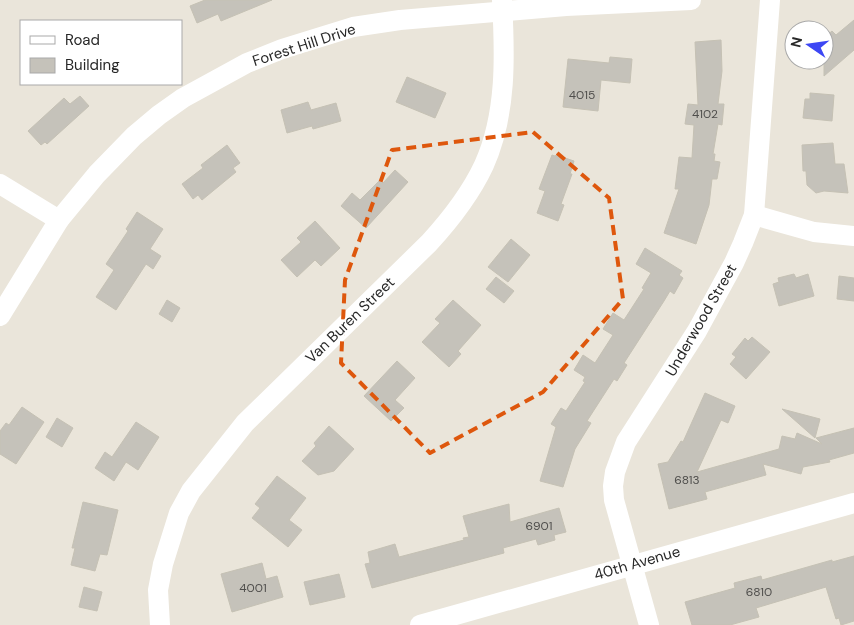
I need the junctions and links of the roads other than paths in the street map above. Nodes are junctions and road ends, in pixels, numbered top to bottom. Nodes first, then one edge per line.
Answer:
1 (691, 0) edge
2 (770, 0) edge
3 (503, 6) edge
4 (0, 184) edge
5 (754, 215) junction
6 (59, 220) junction
7 (854, 236) edge
8 (0, 316) edge
9 (854, 503) edge
10 (633, 565) junction
11 (160, 625) edge
12 (420, 625) edge
13 (649, 625) edge

1 - 3 street, Forest Hill Drive
2 - 5 street, Underwood Street
3 - 6 street, Forest Hill Drive
3 - 11 street, Van Buren Street
4 - 6 street
5 - 7 street
5 - 10 street, Underwood Street
6 - 8 street, Forest Hill Drive
9 - 10 street, 40th Avenue
10 - 12 street, 40th Avenue
10 - 13 street, Underwood Street

